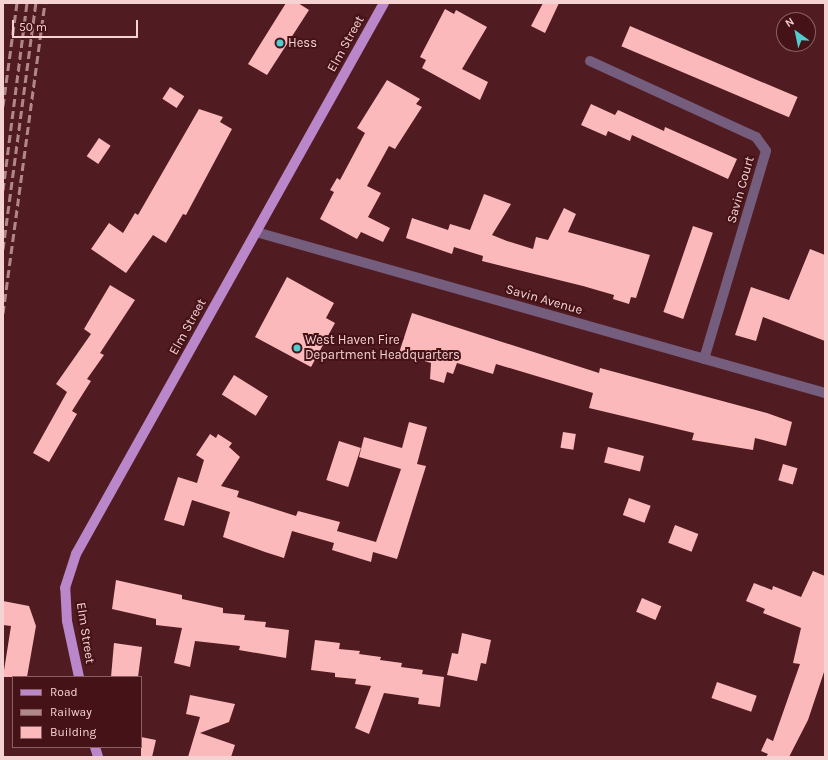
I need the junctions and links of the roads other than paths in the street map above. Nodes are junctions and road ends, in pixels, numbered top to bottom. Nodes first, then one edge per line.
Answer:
1 (384, 3) edge
2 (590, 62) dead end
3 (256, 232) junction
4 (704, 359) junction
5 (825, 393) edge
6 (79, 676) edge

1 - 3 main road, Elm Street
2 - 4 street, Savin Court
3 - 4 street, Savin Avenue
3 - 6 main road, Elm Street
4 - 5 street, Savin Avenue

